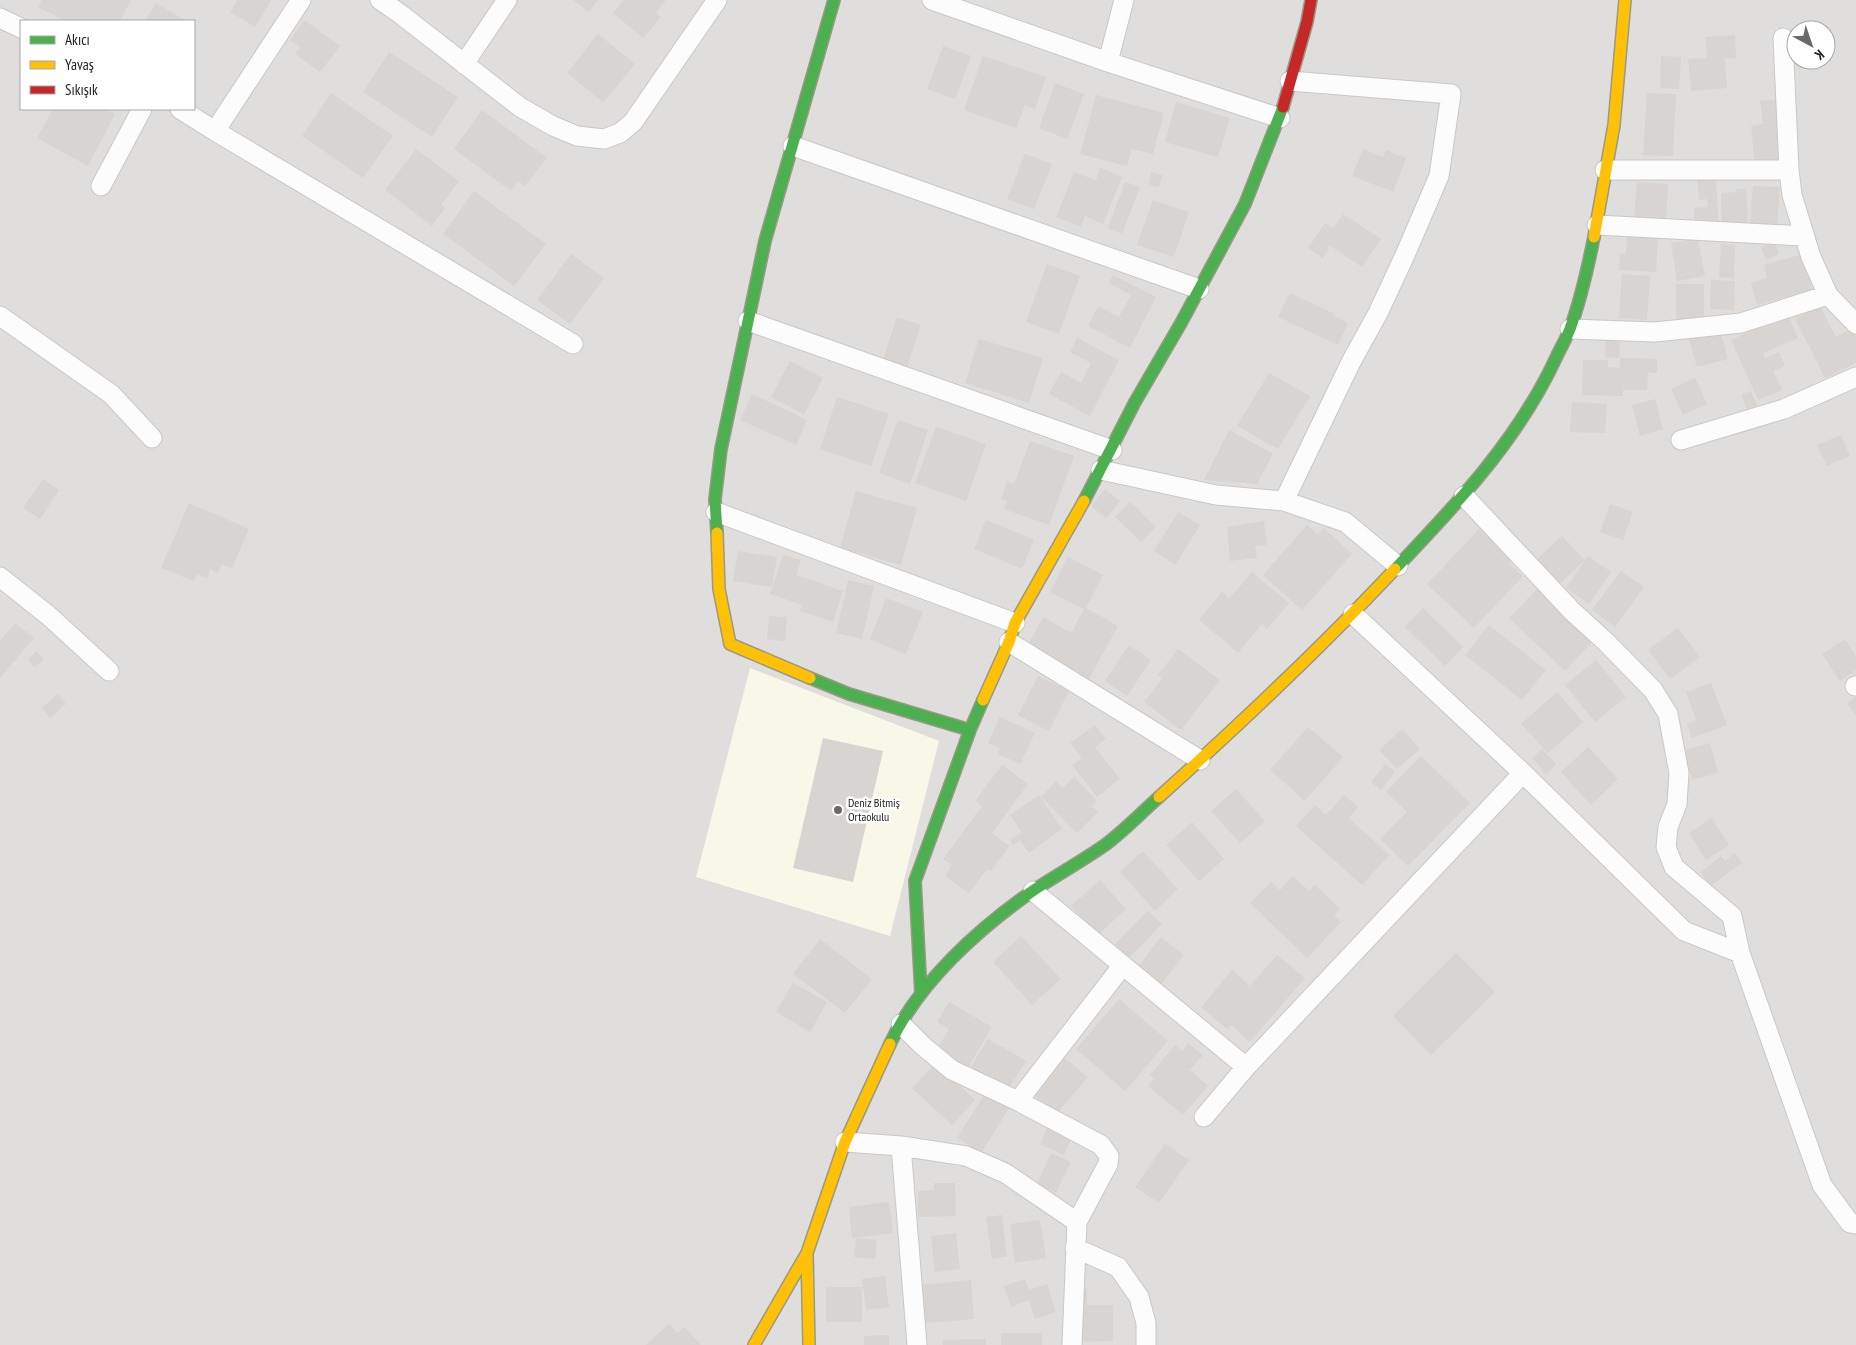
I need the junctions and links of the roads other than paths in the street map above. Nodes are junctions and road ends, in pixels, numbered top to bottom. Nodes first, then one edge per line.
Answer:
1 (301, 0) edge
2 (380, 0) edge
3 (507, 0) edge
4 (717, 0) edge
5 (834, 0) edge
6 (932, 0) edge
7 (1124, 0) edge
8 (1311, 0) edge
9 (1624, 0) edge
10 (0, 18) edge
11 (20, 28) edge
12 (1783, 38) dead end
13 (1108, 62) junction
14 (464, 64) junction
15 (1290, 81) junction
16 (141, 110) edge
17 (182, 110) edge
18 (1280, 118) junction
19 (215, 131) junction
20 (793, 146) junction
21 (1605, 170) junction
22 (1789, 170) junction
23 (101, 186) dead end
24 (1597, 225) junction
25 (1804, 236) junction
26 (1199, 289) junction
27 (1828, 296) junction
28 (0, 316) edge
29 (748, 321) junction
30 (1856, 324) edge
31 (1570, 329) junction
32 (573, 344) dead end
33 (1856, 377) edge
34 (152, 438) dead end
35 (1681, 440) dead end
36 (1112, 450) junction
37 (1101, 470) junction
38 (1464, 496) junction
39 (1284, 501) junction
40 (716, 512) junction
41 (1398, 566) junction
42 (0, 578) edge
43 (1353, 614) junction
44 (1016, 624) junction
45 (1009, 642) junction
46 (109, 671) dead end
47 (970, 730) junction
48 (1200, 760) junction
49 (1523, 774) junction
50 (1033, 891) junction
51 (1740, 953) junction
52 (1123, 965) junction
53 (921, 994) junction
54 (901, 1024) junction
55 (1246, 1067) junction
56 (1018, 1100) junction
57 (1204, 1117) dead end
58 (845, 1142) junction
59 (901, 1146) junction
60 (1077, 1222) junction
61 (1856, 1224) edge
62 (1075, 1248) junction
63 (806, 1253) junction
64 (754, 1345) edge
65 (810, 1345) edge
66 (917, 1345) edge
67 (1072, 1345) edge
68 (1146, 1345) edge

1 - 19 street
2 - 14 street
3 - 14 street
4 - 14 street
5 - 20 street
6 - 13 street
7 - 13 street
8 - 15 street
9 - 21 street
10 - 11 street
12 - 22 street
13 - 18 street
15 - 18 street
15 - 39 street
16 - 23 street
17 - 19 street
18 - 26 street
19 - 32 street
20 - 26 street
20 - 29 street
21 - 22 street
21 - 24 street
22 - 25 street
24 - 25 street
24 - 31 street
25 - 27 street
26 - 36 street
27 - 30 street
27 - 31 street
28 - 34 street
29 - 36 street
29 - 40 street
31 - 38 street
33 - 35 street
36 - 37 street
37 - 39 street
37 - 44 street
38 - 41 street
38 - 51 street
39 - 41 street
40 - 44 street
40 - 47 street
41 - 43 street
42 - 46 street
43 - 48 street
43 - 49 street
44 - 45 street
45 - 47 street
45 - 48 street
47 - 53 street
48 - 50 street
49 - 51 street
49 - 55 street
50 - 52 street
50 - 53 street
51 - 61 street
52 - 55 street
52 - 56 street
53 - 54 street
54 - 56 street
54 - 58 street
55 - 57 street
56 - 60 street
58 - 59 street
58 - 63 street
59 - 60 street
59 - 66 street
60 - 62 street
62 - 67 street
62 - 68 street
63 - 64 street
63 - 65 street

